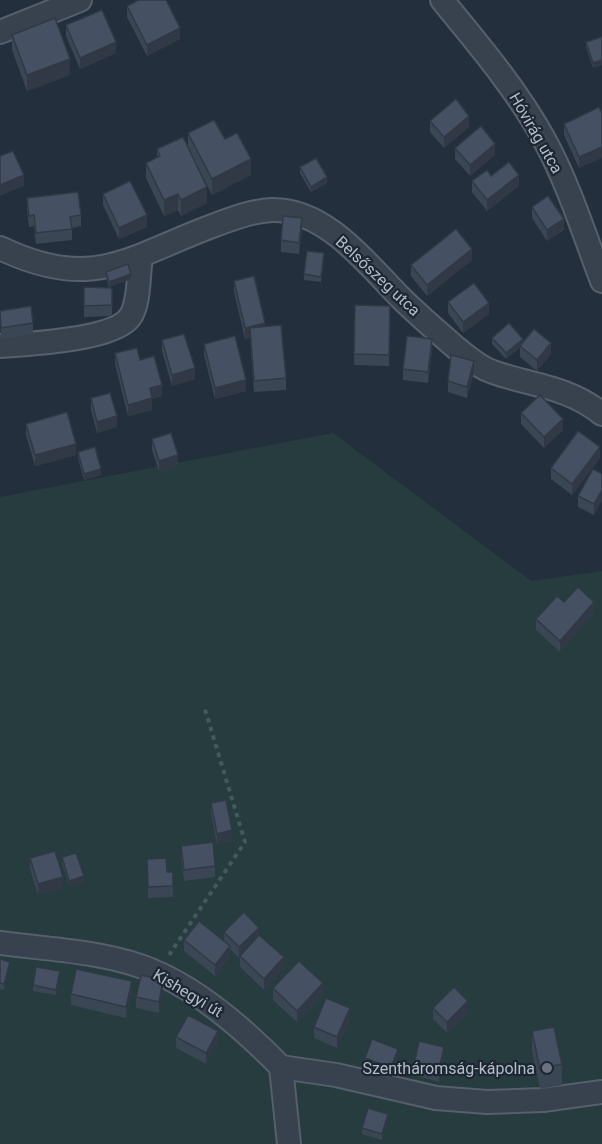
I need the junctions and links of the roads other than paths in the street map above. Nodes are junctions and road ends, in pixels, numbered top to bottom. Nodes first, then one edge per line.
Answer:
1 (80, 0) edge
2 (442, 0) edge
3 (0, 32) edge
4 (0, 248) edge
5 (141, 257) junction
6 (602, 281) edge
7 (0, 346) edge
8 (602, 414) edge
9 (0, 943) edge
10 (281, 1067) junction
11 (602, 1092) edge
12 (289, 1144) edge

1 - 3 street
2 - 6 street, Hóvirág utca
4 - 5 street, Belsőszeg utca
5 - 7 street
5 - 8 street, Belsőszeg utca
9 - 10 street, Kishegyi út
10 - 11 street
10 - 12 street

